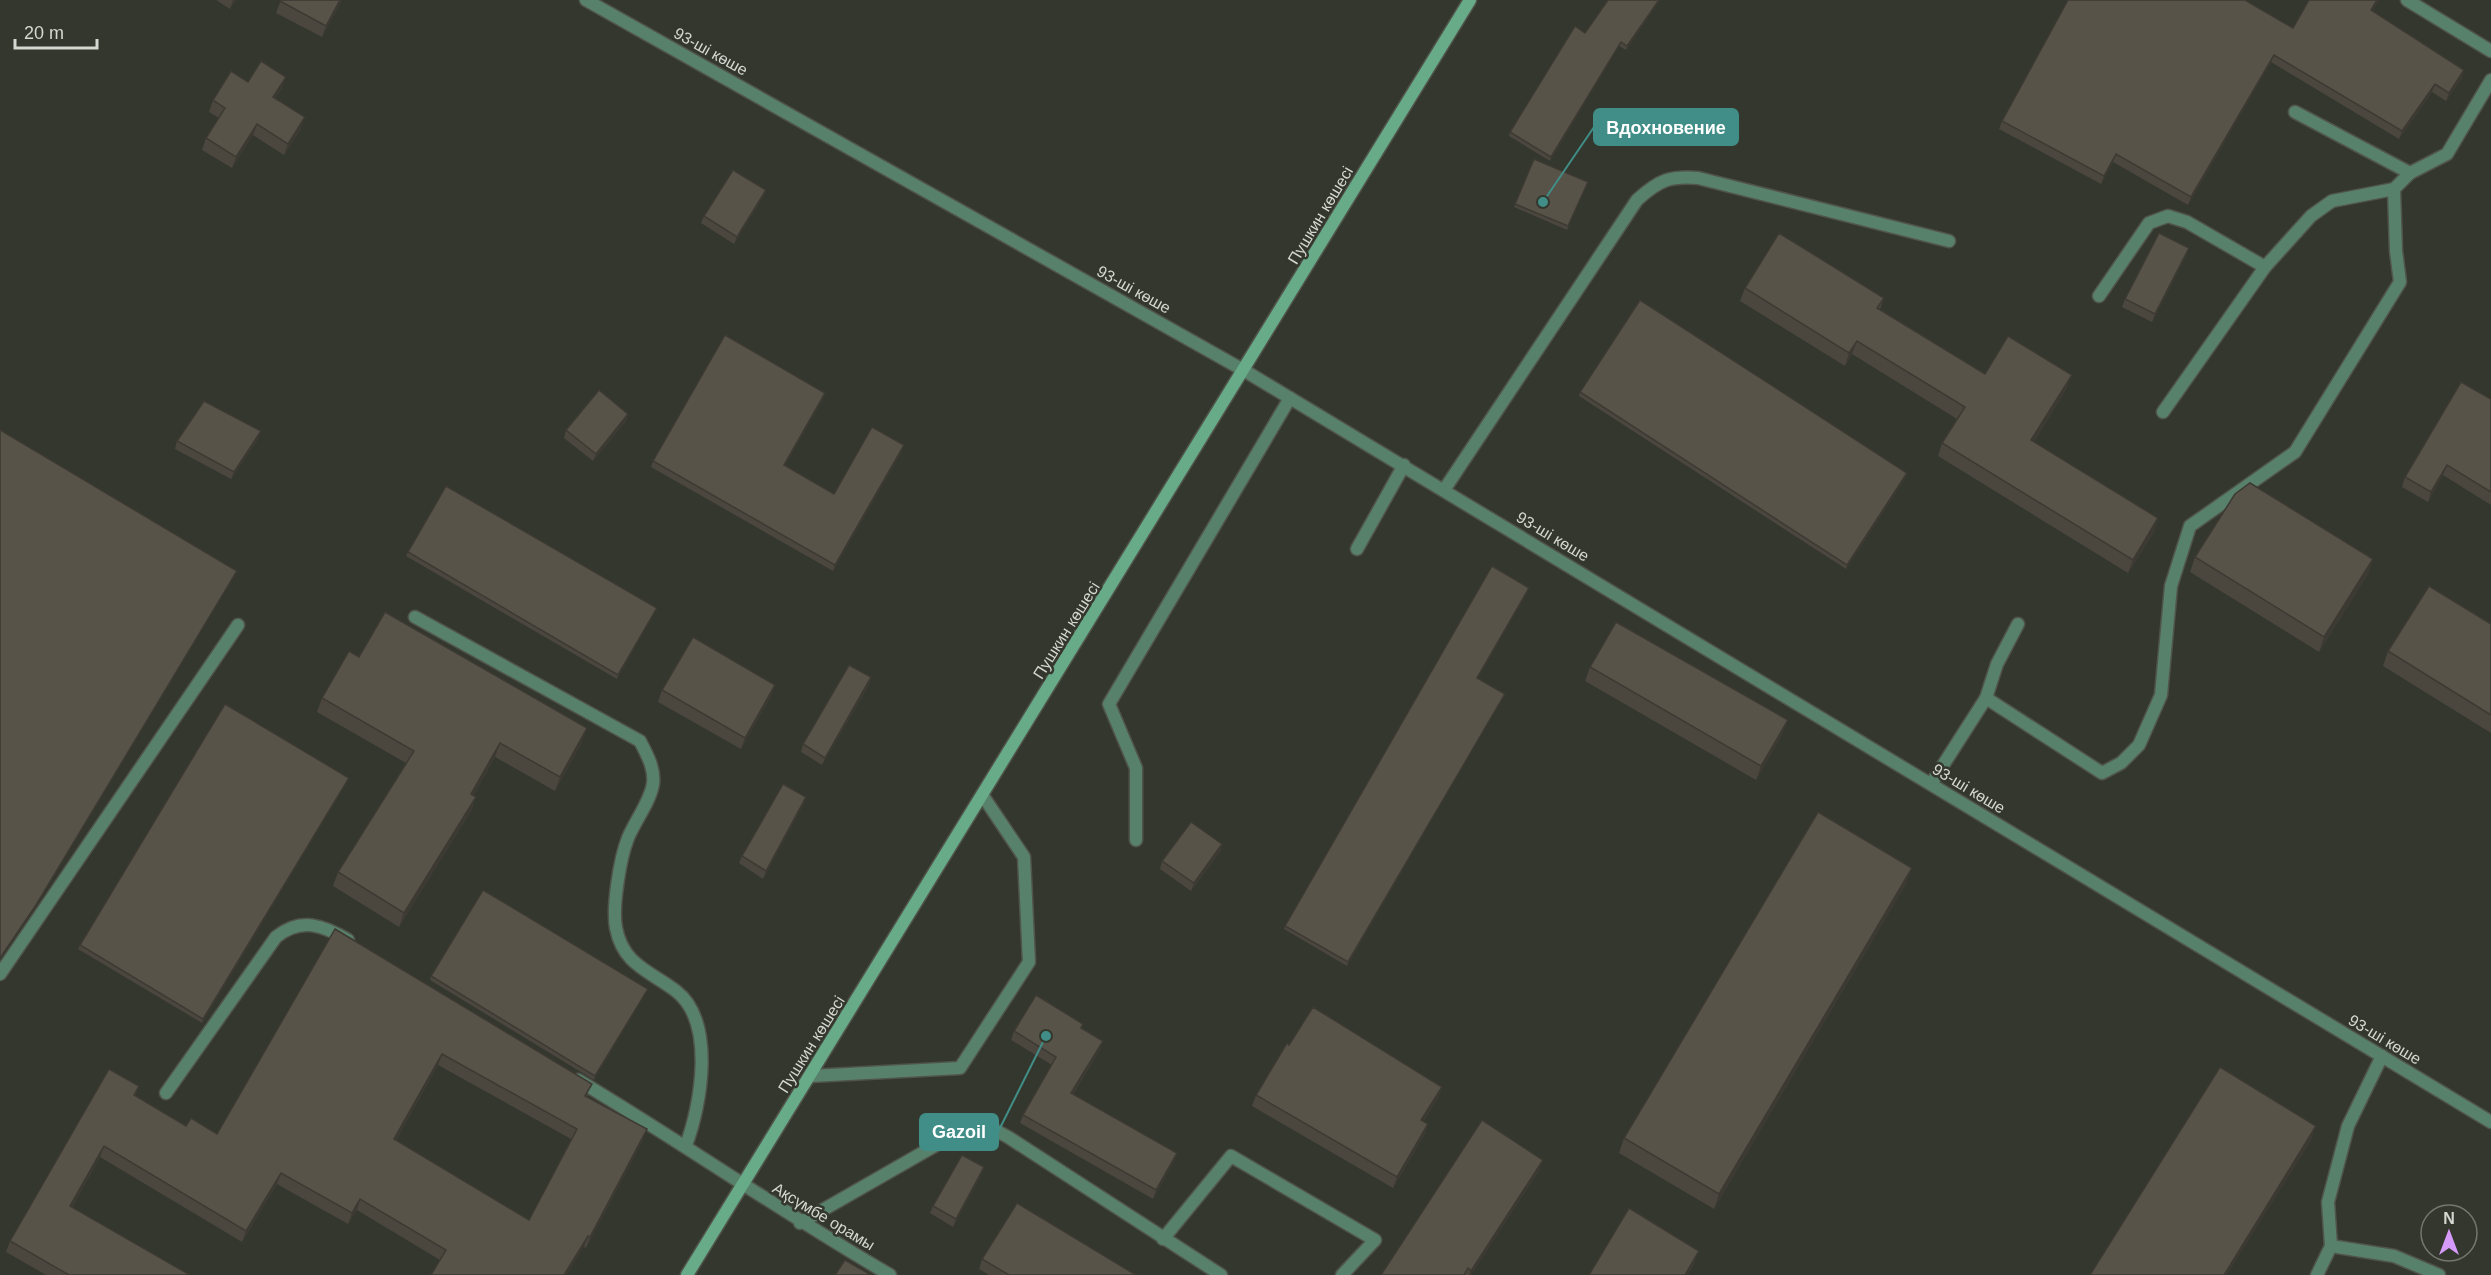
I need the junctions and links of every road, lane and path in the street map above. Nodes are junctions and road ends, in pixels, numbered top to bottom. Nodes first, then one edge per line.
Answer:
1 (586, 0) edge
2 (1470, 0) edge
3 (2408, 0) edge
4 (2491, 51) edge
5 (2491, 80) edge
6 (2295, 112) dead end
7 (2410, 173) junction
8 (2394, 189) junction
9 (1950, 241) dead end
10 (2265, 267) junction
11 (2099, 296) dead end
12 (1245, 371) junction
13 (1290, 398) junction
14 (2163, 412) dead end
15 (1404, 465) junction
16 (1444, 490) junction
17 (1357, 549) dead end
18 (415, 617) dead end
19 (2018, 624) dead end
20 (238, 625) dead end
21 (1986, 698) junction
22 (1931, 784) junction
23 (983, 796) junction
24 (1136, 840) dead end
25 (358, 947) edge
26 (0, 974) edge
27 (2382, 1056) junction
28 (564, 1071) edge
29 (811, 1076) junction
30 (166, 1093) dead end
31 (2491, 1122) edge
32 (687, 1145) junction
33 (741, 1185) junction
34 (800, 1223) junction
35 (1163, 1239) junction
36 (2331, 1246) junction
37 (687, 1275) edge
38 (890, 1275) edge
39 (1221, 1275) edge
40 (1342, 1275) edge
41 (2317, 1275) edge
42 (2439, 1275) edge

1 - 12 lane, 93-ші көше
2 - 12 main road, Пушкин көшесі
3 - 4 lane
5 - 7 lane
6 - 7 lane
7 - 8 lane
8 - 10 lane
8 - 21 lane
9 - 16 lane
10 - 11 lane
10 - 14 lane
12 - 13 lane, 93-ші көше
12 - 23 main road, Пушкин көшесі
13 - 15 lane, 93-ші көше
13 - 24 lane
15 - 16 lane, 93-ші көше
15 - 17 lane
16 - 22 lane, 93-ші көше
18 - 32 lane
19 - 21 lane
20 - 26 lane
21 - 22 lane
22 - 27 lane, 93-ші көше
23 - 29 main road, Пушкин көшесі
23 - 29 lane
25 - 30 lane
27 - 31 lane, 93-ші көше
27 - 36 lane
28 - 32 lane, Ақсүмбе орамы
29 - 33 main road, Пушкин көшесі
32 - 33 lane, Ақсүмбе орамы
33 - 34 lane, Ақсүмбе орамы
33 - 37 main road, Пушкин көшесі
34 - 35 lane
34 - 38 lane, Ақсүмбе орамы
35 - 39 lane
35 - 40 lane
36 - 41 lane
36 - 42 lane

